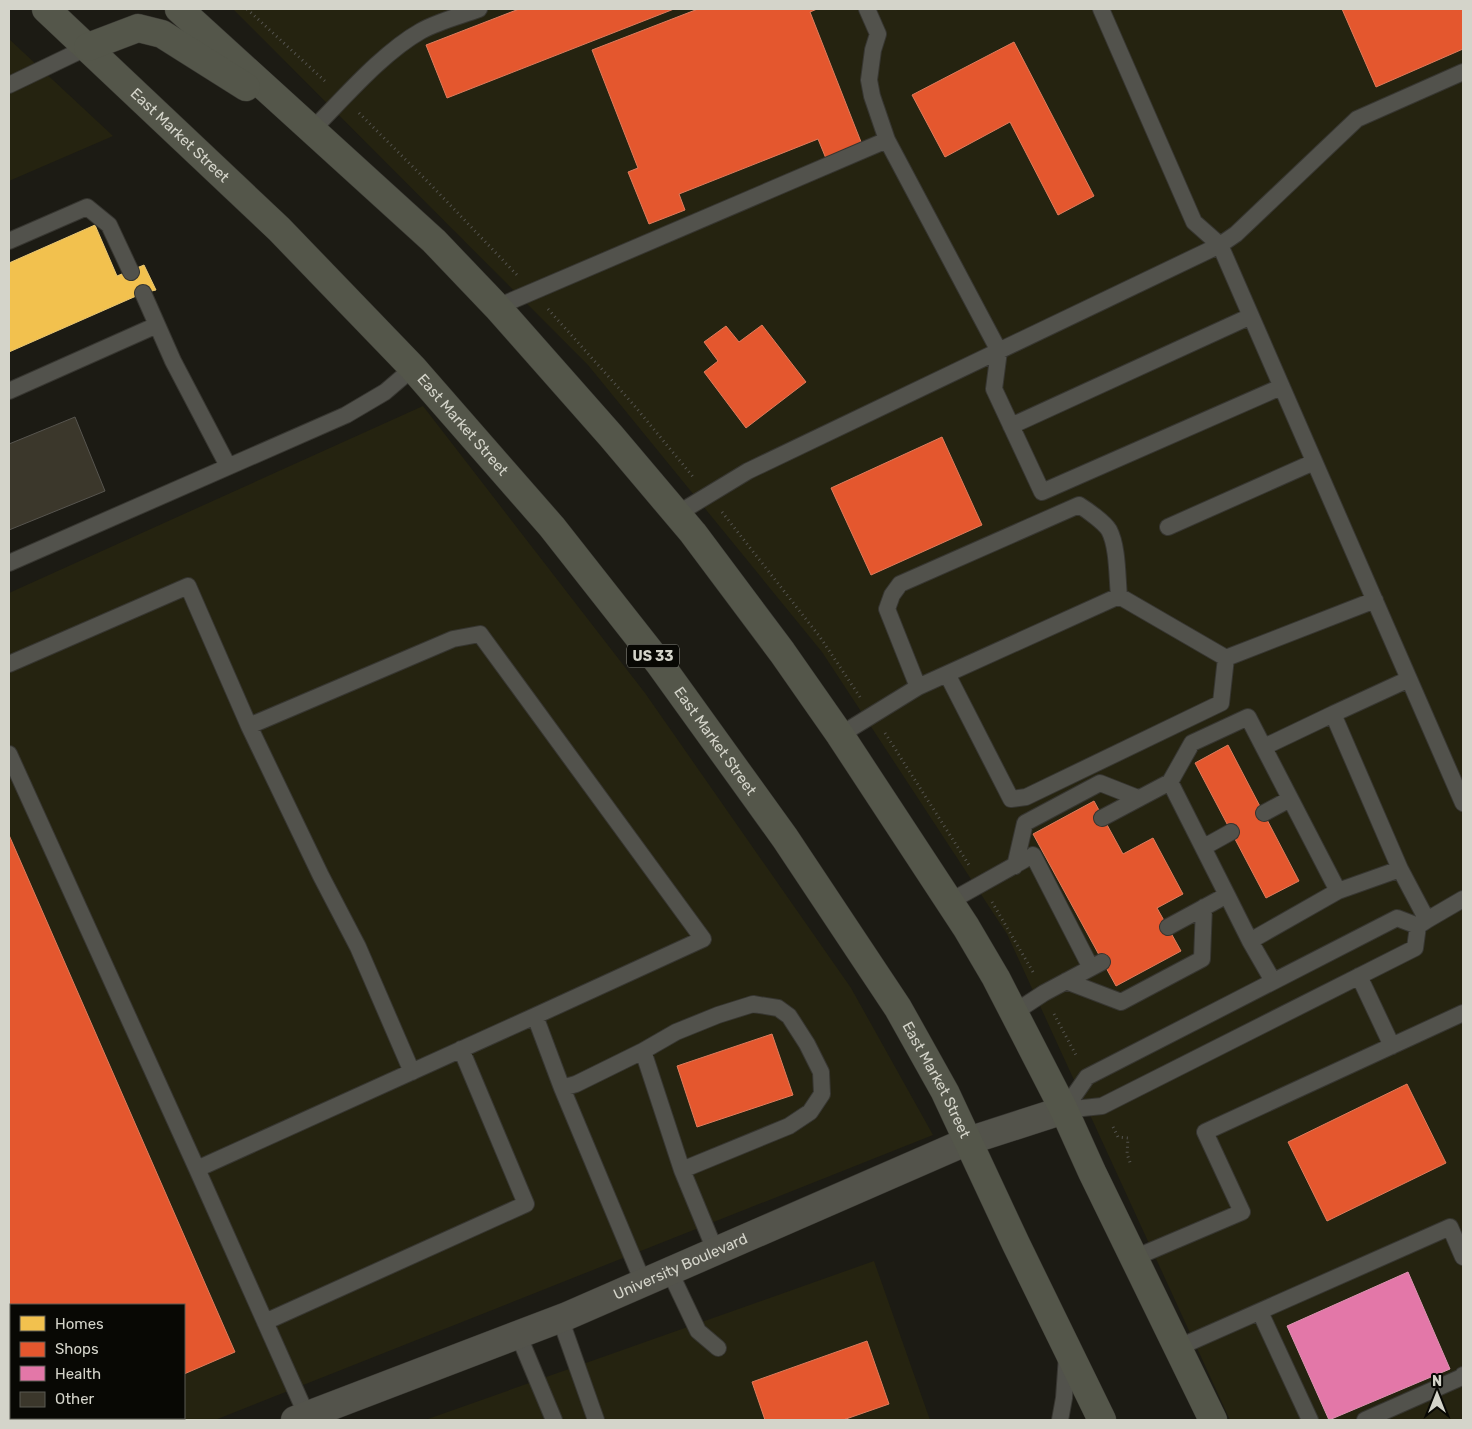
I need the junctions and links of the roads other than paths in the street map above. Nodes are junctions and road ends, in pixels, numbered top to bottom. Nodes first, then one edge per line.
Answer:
1 (46, 9) edge
2 (179, 9) edge
3 (479, 9) edge
4 (867, 9) edge
5 (1101, 9) edge
6 (88, 47) junction
7 (1463, 72) edge
8 (9, 85) edge
9 (312, 130) junction
10 (887, 140) junction
11 (9, 241) edge
12 (1220, 245) junction
13 (131, 272) dead end
14 (142, 293) dead end
15 (497, 307) junction
16 (1251, 316) junction
17 (157, 325) junction
18 (998, 351) junction
19 (414, 368) junction
20 (1281, 387) junction
21 (9, 390) edge
22 (1011, 426) junction
23 (1314, 462) junction
24 (228, 466) junction
25 (677, 514) junction
26 (1168, 528) dead end
27 (9, 563) edge
28 (1119, 596) junction
29 (1375, 600) junction
30 (1226, 658) junction
31 (9, 664) edge
32 (947, 674) junction
33 (1409, 680) junction
34 (918, 687) junction
35 (1334, 714) junction
36 (249, 726) junction
37 (840, 734) junction
38 (1264, 747) junction
39 (9, 754) edge
40 (1170, 782) junction
41 (1138, 798) junction
42 (1290, 799) junction
43 (1463, 803) edge
44 (1264, 813) dead end
45 (1102, 818) dead end
46 (1231, 832) dead end
47 (1204, 846) junction
48 (1015, 866) junction
49 (1400, 870) junction
50 (1338, 891) junction
51 (1227, 895) junction
52 (1463, 899) edge
53 (950, 902) junction
54 (1204, 908) junction
55 (1422, 923) junction
56 (1168, 927) dead end
57 (1250, 941) junction
58 (1359, 976) junction
59 (1066, 981) junction
60 (1273, 982) junction
61 (1015, 1012) junction
62 (1463, 1013) edge
63 (534, 1016) junction
64 (1392, 1046) junction
65 (461, 1049) junction
66 (643, 1051) junction
67 (412, 1072) junction
68 (562, 1088) junction
69 (1064, 1110) junction
70 (968, 1141) junction
71 (197, 1169) junction
72 (682, 1170) junction
73 (715, 1250) junction
74 (1134, 1258) junction
75 (1463, 1258) edge
76 (669, 1270) junction
77 (643, 1282) junction
78 (1260, 1312) junction
79 (560, 1318) junction
80 (265, 1322) junction
81 (518, 1334) junction
82 (718, 1348) dead end
83 (1067, 1348) junction
84 (1178, 1348) junction
85 (1463, 1374) edge
86 (301, 1418) edge
87 (554, 1420) edge
88 (596, 1420) edge
89 (1060, 1420) edge
90 (1102, 1420) edge
91 (1213, 1420) edge
92 (1310, 1420) edge
93 (1365, 1420) edge

1 - 6 highway, East Market Street / US 33
2 - 9 highway
3 - 9 lane
4 - 10 lane
5 - 12 lane
6 - 8 lane
6 - 9 highway
6 - 19 highway, East Market Street / US 33
7 - 12 lane
9 - 15 highway
10 - 15 lane
10 - 18 lane
11 - 13 lane
12 - 16 lane
12 - 18 lane
14 - 17 lane
15 - 25 highway
16 - 20 lane
16 - 22 lane
17 - 21 lane
17 - 24 lane
18 - 22 lane
18 - 25 lane
19 - 24 lane
19 - 70 highway, East Market Street / US 33
20 - 22 lane
20 - 23 lane
23 - 26 lane
23 - 29 lane
24 - 27 lane
25 - 37 highway
28 - 30 lane
28 - 32 lane
28 - 34 lane
29 - 30 lane
29 - 33 lane
30 - 32 lane
31 - 36 lane
32 - 34 lane
33 - 35 lane
33 - 43 lane
34 - 37 lane
35 - 38 lane
35 - 49 lane
36 - 63 lane
36 - 67 lane
37 - 53 highway
38 - 40 lane
38 - 42 lane
39 - 71 lane
40 - 41 lane
40 - 47 lane
41 - 45 lane
41 - 48 lane
42 - 44 lane
42 - 50 lane
46 - 47 lane
47 - 51 lane
48 - 53 lane
48 - 59 lane
49 - 50 lane
49 - 55 lane
50 - 57 lane
51 - 54 lane
51 - 57 lane
52 - 55 lane
53 - 61 highway
54 - 56 lane
54 - 59 lane
55 - 58 lane
55 - 60 lane
57 - 60 lane
58 - 64 lane
58 - 69 lane
59 - 61 lane
60 - 69 lane
61 - 69 highway
62 - 64 lane
63 - 65 lane
63 - 68 lane
64 - 74 lane
65 - 67 lane
65 - 80 lane
66 - 68 lane
66 - 72 lane
66 - 72 lane
67 - 71 lane
68 - 77 lane
69 - 70 main road, University Boulevard
69 - 74 highway
70 - 73 main road, University Boulevard
70 - 83 highway, East Market Street / US 33
71 - 80 lane
72 - 73 lane
73 - 76 main road, University Boulevard
74 - 84 highway
75 - 78 lane
76 - 77 main road, University Boulevard
76 - 82 lane
77 - 79 main road, University Boulevard
78 - 84 lane
78 - 92 lane
79 - 81 main road, University Boulevard
79 - 88 lane
80 - 86 lane
81 - 86 main road, University Boulevard
81 - 87 lane
83 - 89 lane
83 - 90 highway, East Market Street / US 33
84 - 91 highway
85 - 93 lane

